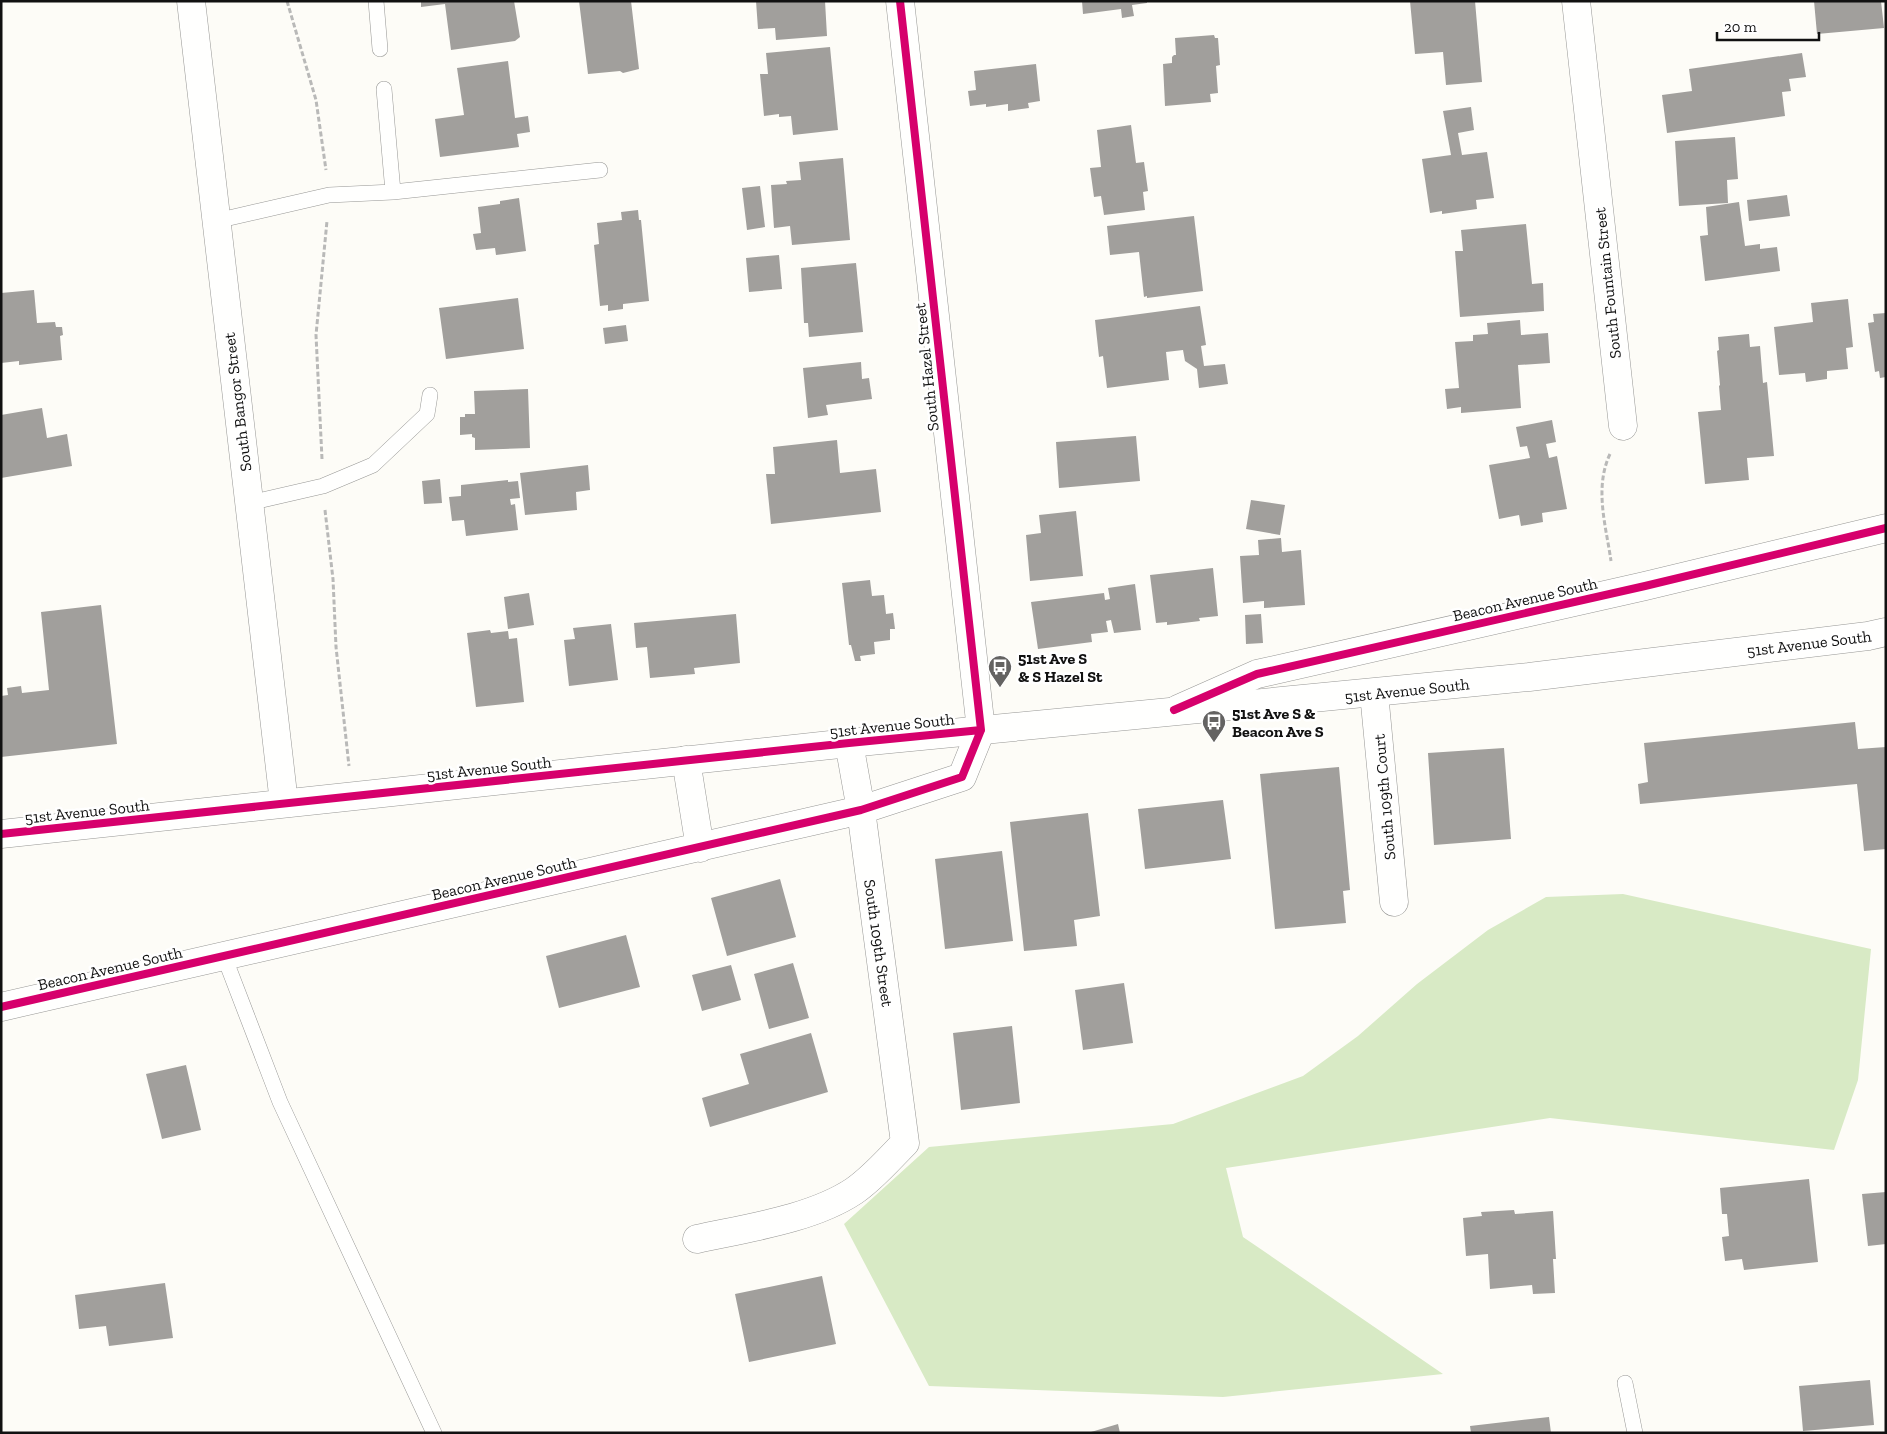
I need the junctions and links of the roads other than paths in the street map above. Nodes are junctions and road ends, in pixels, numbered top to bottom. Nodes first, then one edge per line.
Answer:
1 (191, 1) edge
2 (376, 1) edge
3 (900, 1) edge
4 (1576, 1) edge
5 (380, 49) dead end
6 (384, 89) dead end
7 (600, 170) dead end
8 (393, 192) junction
9 (216, 220) junction
10 (430, 395) dead end
11 (1623, 426) road end
12 (249, 503) junction
13 (1886, 528) edge
14 (1886, 632) edge
15 (1374, 693) junction
16 (1174, 710) junction
17 (981, 730) junction
18 (849, 743) junction
19 (686, 760) junction
20 (284, 803) junction
21 (861, 810) junction
22 (1, 834) edge
23 (700, 848) junction
24 (1394, 902) dead end
25 (224, 956) junction
26 (1, 1007) edge
27 (697, 1239) dead end
28 (1625, 1383) dead end
29 (434, 1433) edge
30 (1635, 1433) edge

1 - 9 street, South Bangor Street
2 - 5 lane
3 - 17 street, South Hazel Street
4 - 11 street, South Fountain Street
6 - 8 lane
7 - 8 lane
8 - 9 lane
9 - 12 street, South Bangor Street
10 - 12 lane
12 - 20 street, South Bangor Street
13 - 16 street, Beacon Avenue South
14 - 15 street, 51st Avenue South
15 - 16 street, 51st Avenue South
15 - 24 street, South 109th Court
16 - 17 street, 51st Avenue South
17 - 18 street, 51st Avenue South
17 - 21 street, Beacon Avenue South
18 - 19 street, 51st Avenue South
18 - 21 street, South 109th Street
19 - 20 street, 51st Avenue South
19 - 23 street
20 - 22 street, 51st Avenue South
21 - 23 street, Beacon Avenue South
21 - 27 street, South 109th Street
23 - 25 street, Beacon Avenue South
25 - 26 street, Beacon Avenue South
25 - 29 lane
28 - 30 lane

